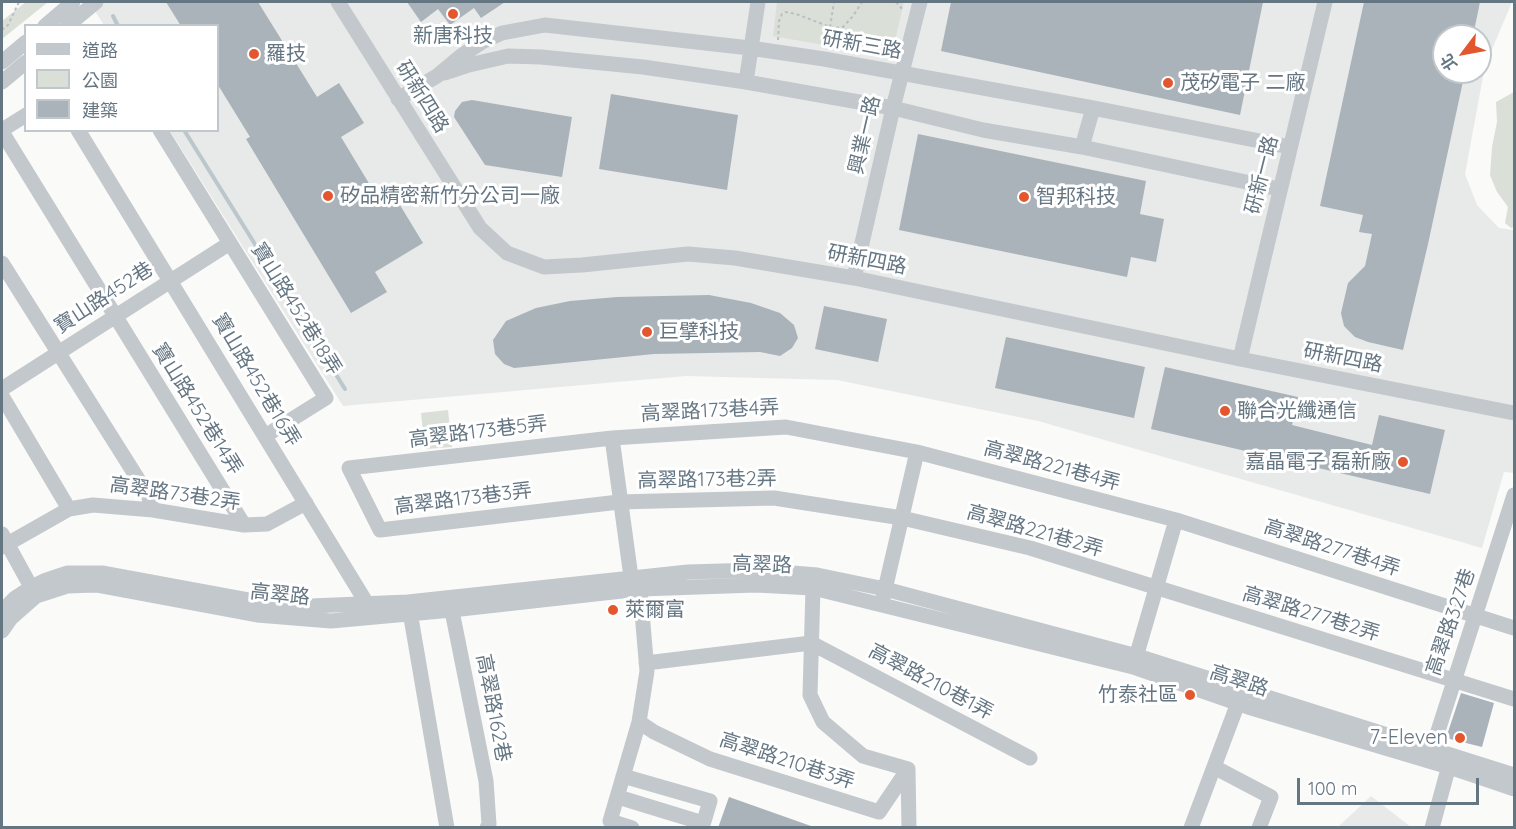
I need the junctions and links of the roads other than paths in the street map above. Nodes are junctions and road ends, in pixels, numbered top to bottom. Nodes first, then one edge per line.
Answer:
1 (73, 2) edge
2 (96, 2) edge
3 (338, 2) edge
4 (758, 2) edge
5 (920, 2) edge
6 (1325, 2) edge
7 (47, 24) edge
8 (70, 24) edge
9 (24, 44) edge
10 (750, 48) junction
11 (2, 62) edge
12 (24, 64) edge
13 (902, 73) junction
14 (437, 76) junction
15 (2, 82) edge
16 (746, 82) junction
17 (398, 99) junction
18 (892, 108) junction
19 (1093, 108) junction
20 (24, 116) edge
21 (2, 131) edge
22 (79, 132) edge
23 (161, 132) edge
24 (1082, 147) junction
25 (1290, 147) junction
26 (1279, 189) junction
27 (230, 243) junction
28 (2, 263) edge
29 (854, 278) junction
30 (170, 280) junction
31 (115, 315) junction
32 (58, 354) junction
33 (1240, 359) junction
34 (2, 389) edge
35 (2, 396) edge
36 (1515, 413) edge
37 (265, 436) junction
38 (612, 438) junction
39 (917, 452) junction
40 (349, 468) joint
41 (1515, 495) edge
42 (306, 502) junction
43 (619, 502) junction
44 (69, 509) junction
45 (153, 510) junction
46 (902, 518) junction
47 (1176, 520) junction
48 (244, 525) junction
49 (4, 541) edge
50 (1499, 545) junction
51 (1515, 549) edge
52 (815, 581) junction
53 (635, 583) junction
54 (1156, 588) junction
55 (885, 589) junction
56 (34, 591) junction
57 (450, 604) junction
58 (881, 604) junction
59 (409, 608) junction
60 (2, 611) edge
61 (372, 611) junction
62 (1476, 615) junction
63 (1515, 628) edge
64 (2, 631) edge
65 (811, 643) junction
66 (1135, 662) junction
67 (646, 663) junction
68 (1454, 680) junction
69 (1241, 696) junction
70 (1515, 699) edge
71 (639, 722) junction
72 (1430, 755) junction
73 (1030, 758) dead end
74 (1450, 761) junction
75 (1214, 767) junction
76 (908, 769) junction
77 (1515, 775) edge
78 (623, 776) junction
79 (1515, 789) edge
80 (618, 798) junction
81 (703, 825) edge
82 (1434, 827) edge
83 (447, 828) edge
84 (487, 828) edge
85 (632, 828) edge
86 (909, 828) edge
87 (1191, 828) edge
88 (1259, 828) edge

1 - 7 street
2 - 8 street
3 - 17 street, 研新四路
4 - 10 street
5 - 13 street, 興業一路
6 - 25 street, 研新一路
9 - 11 street
10 - 13 street, 研新三路
10 - 14 street, 研新三路
10 - 16 street
12 - 15 street
13 - 18 street, 興業一路
13 - 19 street, 研新三路
14 - 16 street, 研新三路
14 - 17 street, 研新三路
16 - 18 street, 研新三路
17 - 29 street, 研新四路
18 - 24 street, 研新三路
18 - 29 street, 興業一路
19 - 24 street
19 - 25 street, 研新三路
20 - 21 street
21 - 31 street, 寶山路452巷14弄
22 - 30 street, 寶山路452巷16弄
23 - 27 street
24 - 26 street, 研新三路
25 - 26 street, 研新一路
26 - 33 street, 研新一路
27 - 30 street, 寶山路452巷
27 - 37 street, 寶山路452巷18弄
28 - 32 street
29 - 33 street, 研新四路
30 - 31 street, 寶山路452巷
30 - 37 street, 寶山路452巷16弄
31 - 32 street, 寶山路452巷
31 - 48 street, 寶山路452巷14弄
32 - 34 street, 寶山路452巷
32 - 45 street
33 - 36 street, 研新四路
35 - 44 street
37 - 42 street, 寶山路452巷16弄
38 - 39 street, 高翠路173巷4弄
38 - 40 street, 高翠路173巷5弄
38 - 43 street
39 - 46 street
39 - 47 street, 高翠路221巷4弄
40 - 43 street, 高翠路173巷3弄
41 - 50 street, 高翠路327巷
42 - 48 street, 高翠路73巷2弄
42 - 61 street, 寶山路452巷16弄
43 - 46 street, 高翠路173巷2弄
43 - 53 street
44 - 45 street, 高翠路73巷2弄
44 - 49 street, 高翠路73巷2弄
45 - 48 street, 高翠路73巷2弄
46 - 54 street, 高翠路221巷2弄
46 - 55 street
47 - 54 street
47 - 62 street, 高翠路277巷4弄
49 - 56 street
50 - 51 street
50 - 62 street, 高翠路327巷
52 - 53 street, 高翠路
52 - 55 street, 高翠路
52 - 58 street, 高翠路
52 - 65 street
53 - 57 street, 高翠路
53 - 67 street
54 - 66 street
54 - 68 street, 高翠路277巷2弄
55 - 58 street
55 - 66 street, 高翠路
56 - 60 street, 高翠路
56 - 61 street, 高翠路
56 - 64 street, 高翠路
57 - 59 street, 高翠路
57 - 84 street, 高翠路162巷
58 - 66 street, 高翠路
59 - 61 street, 高翠路
59 - 83 street
62 - 63 street, 高翠路277巷4弄
62 - 68 street, 高翠路327巷
65 - 67 street
65 - 73 street, 高翠路210巷1弄
65 - 76 street
66 - 69 street, 高翠路
67 - 71 street
68 - 70 street, 高翠路277巷2弄
68 - 72 street, 高翠路327巷
69 - 72 street, 高翠路
69 - 75 street
71 - 76 street, 高翠路210巷3弄
71 - 78 street
72 - 74 street, 高翠路
74 - 77 street, 高翠路
74 - 79 street, 高翠路
74 - 82 street
75 - 87 street
75 - 88 street
76 - 86 street
78 - 80 street
78 - 81 street
80 - 81 street
80 - 85 street

